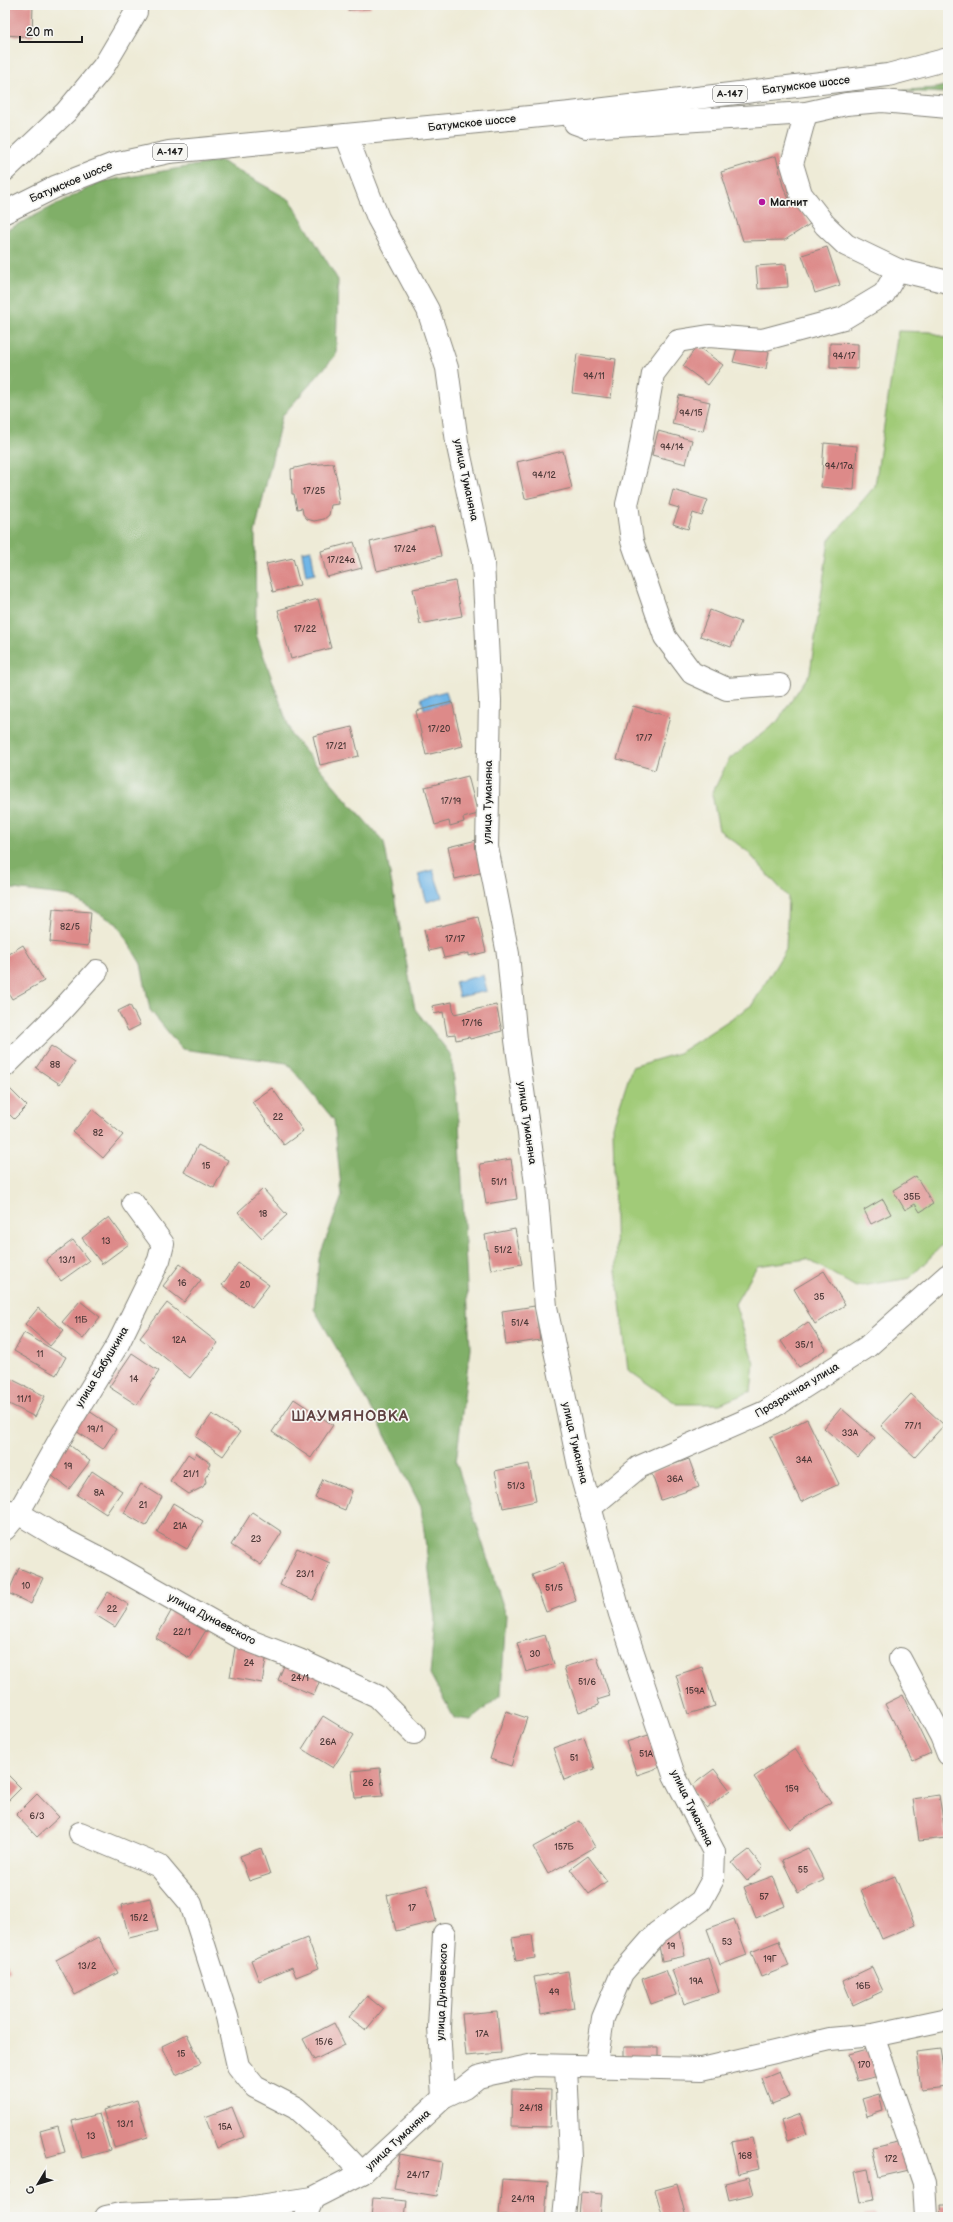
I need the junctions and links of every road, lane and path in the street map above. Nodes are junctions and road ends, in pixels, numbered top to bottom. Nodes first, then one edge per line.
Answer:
1 (135, 5) edge
2 (948, 59) edge
3 (948, 107) edge
4 (571, 113) junction
5 (806, 113) junction
6 (346, 136) junction
7 (5, 170) edge
8 (5, 212) edge
9 (898, 270) junction
10 (948, 282) edge
11 (780, 685) dead end
12 (97, 971) dead end
13 (5, 1066) edge
14 (134, 1203) dead end
15 (948, 1275) edge
16 (591, 1506) junction
17 (9, 1517) edge
18 (900, 1660) dead end
19 (414, 1733) dead end
20 (948, 1754) edge
21 (80, 1833) dead end
22 (444, 1934) dead end
23 (948, 2019) edge
24 (873, 2035) junction
25 (566, 2067) junction
26 (600, 2067) junction
27 (443, 2098) junction
28 (362, 2173) junction
29 (309, 2207) edge
30 (106, 2217) edge
31 (564, 2217) edge
32 (926, 2217) edge

1 - 7 main road
2 - 4 main road, Батумское шоссе / А-147
3 - 5 main road
4 - 5 main road
4 - 6 main road, Батумское шоссе / А-147
5 - 9 main road
6 - 8 main road, Батумское шоссе / А-147
6 - 16 main road, улица Туманяна
9 - 10 main road
9 - 11 main road
12 - 13 main road
14 - 17 main road, улица Бабушкина
15 - 16 main road, Прозрачная улица
16 - 26 main road, улица Туманяна
17 - 19 main road, улица Дунаевского
18 - 20 main road
21 - 28 main road
22 - 27 main road, улица Дунаевского
23 - 24 main road, улица Туманяна
24 - 26 main road, улица Туманяна
24 - 32 main road
25 - 26 main road, улица Туманяна
25 - 27 main road, улица Туманяна
25 - 31 main road
27 - 28 main road, улица Туманяна
28 - 29 main road, улица Туманяна
29 - 30 main road, улица Туманяна

